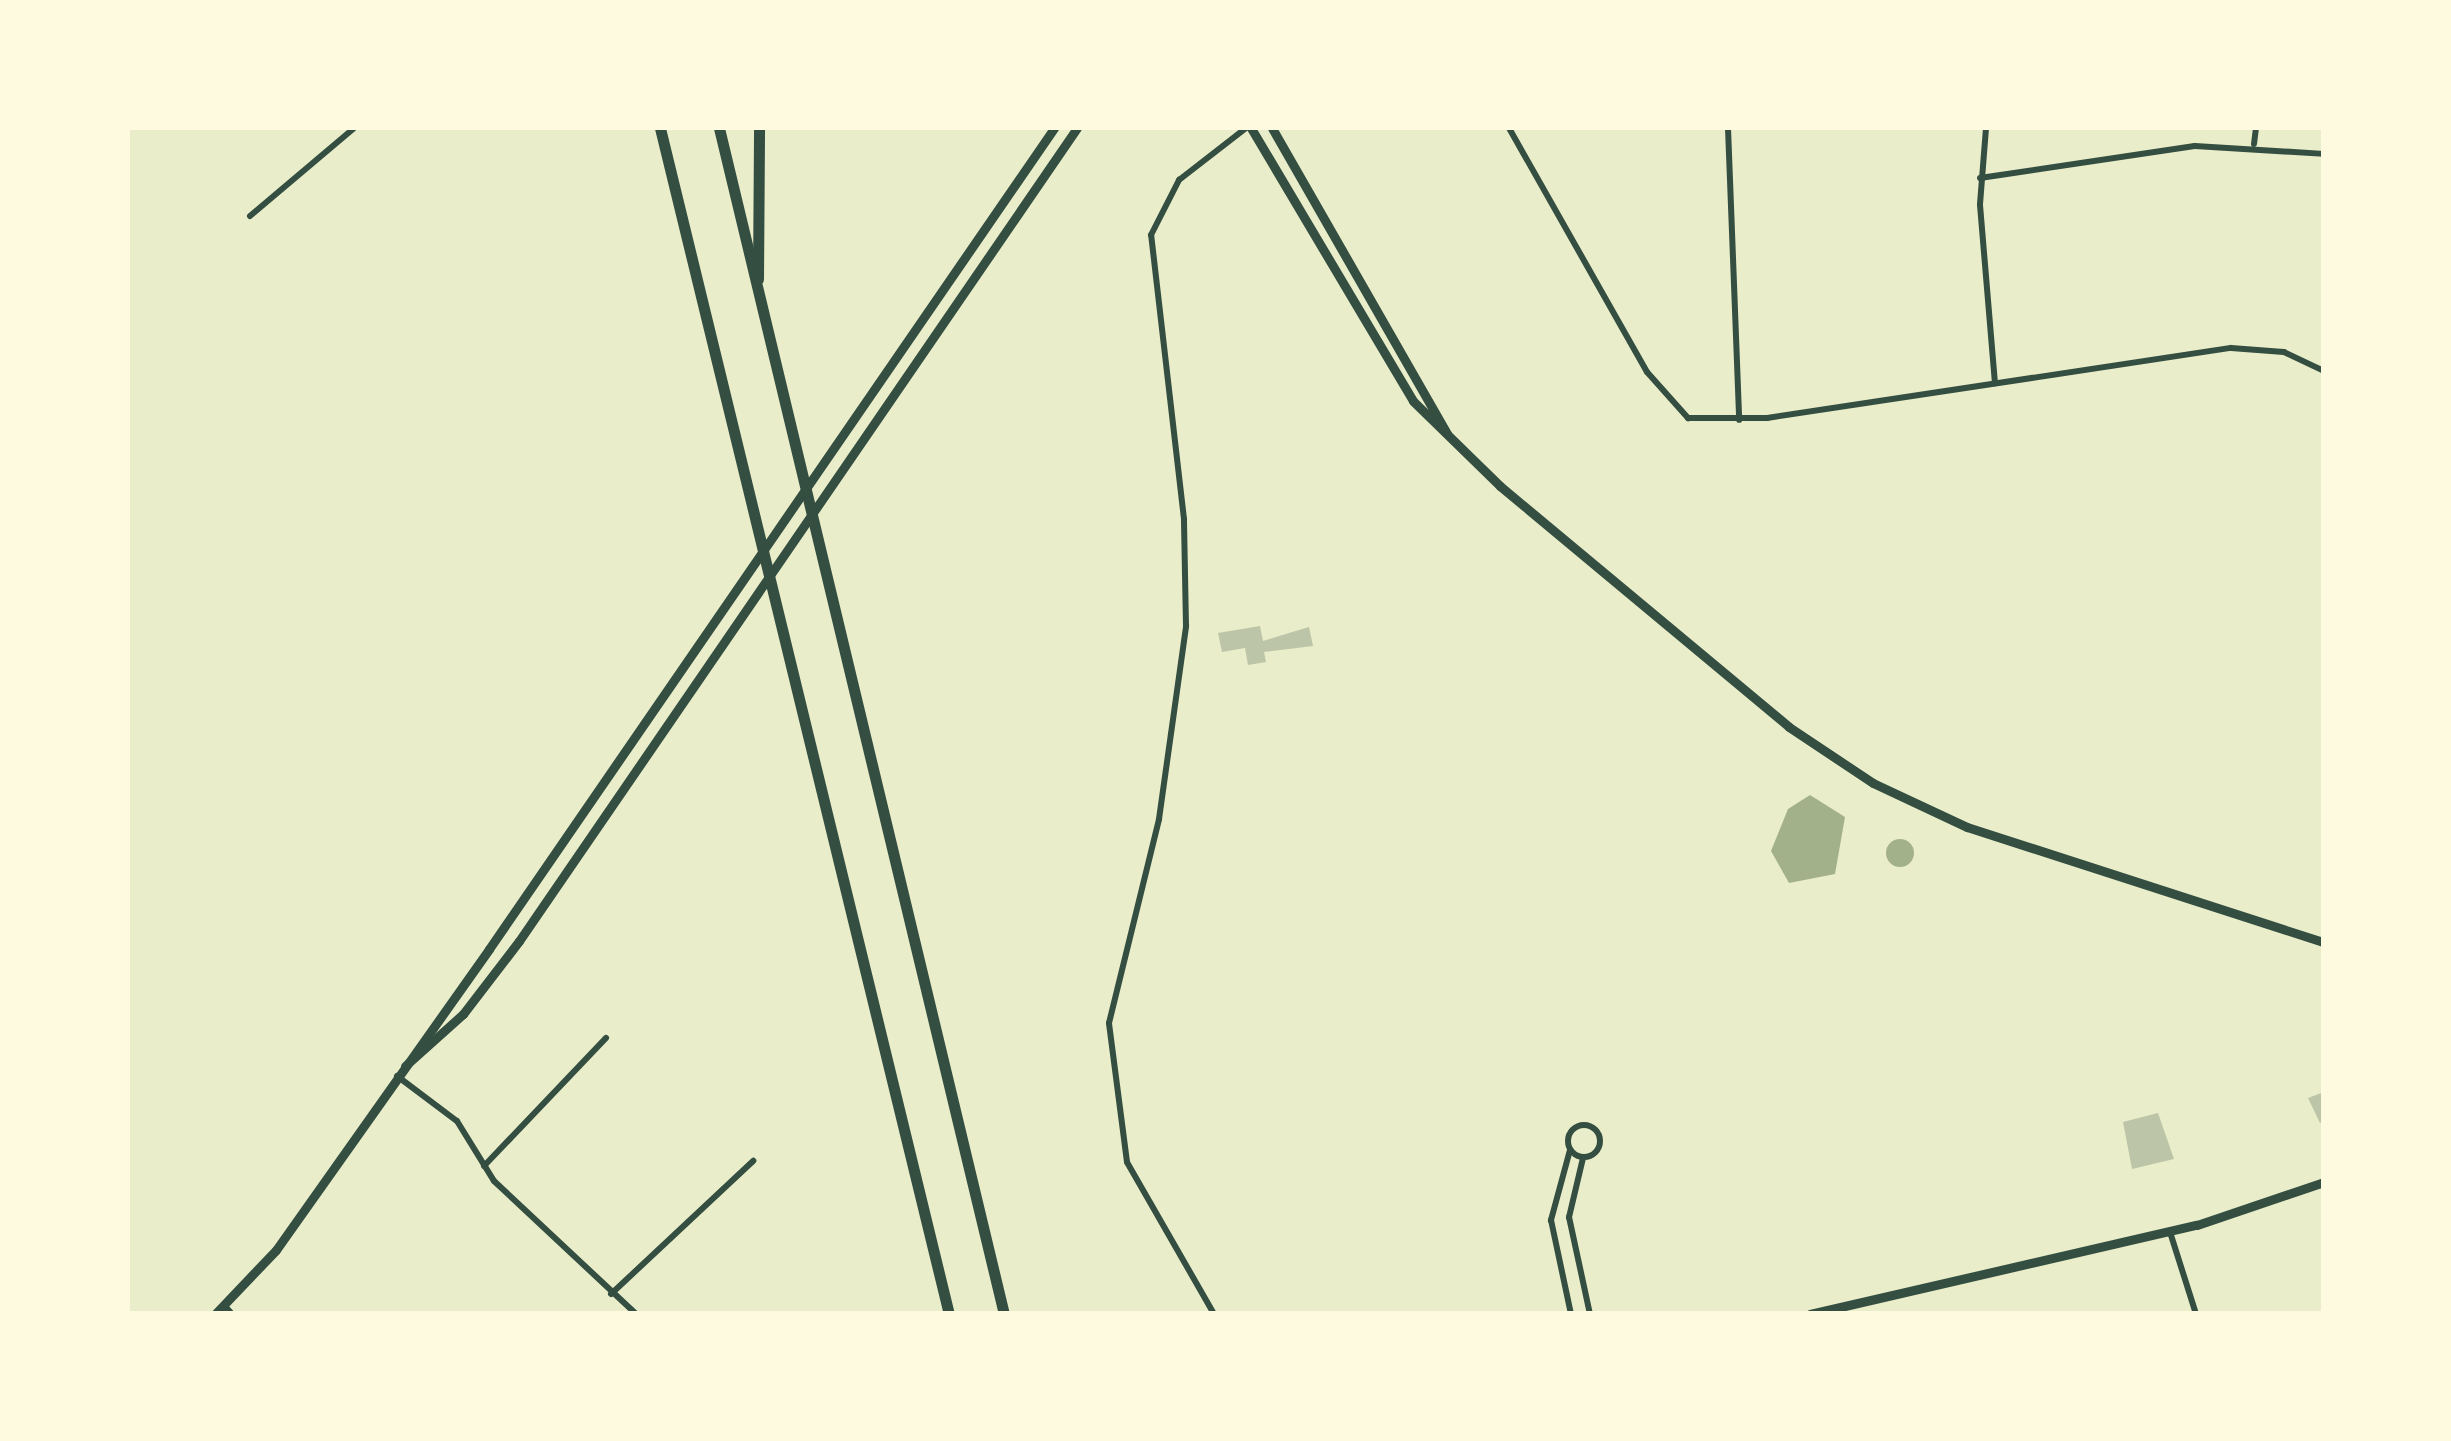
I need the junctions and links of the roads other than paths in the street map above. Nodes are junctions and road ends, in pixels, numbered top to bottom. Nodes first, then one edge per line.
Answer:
1 (354, 128) edge
2 (652, 128) edge
3 (660, 128) edge
4 (720, 128) edge
5 (759, 128) edge
6 (1054, 128) edge
7 (1077, 128) edge
8 (1248, 128) edge
9 (1272, 128) edge
10 (1509, 128) edge
11 (1728, 128) edge
12 (1986, 128) edge
13 (2256, 128) edge
14 (2254, 144) junction
15 (2324, 154) edge
16 (670, 170) junction
17 (1980, 178) junction
18 (250, 216) dead end
19 (760, 308) junction
20 (2324, 372) edge
21 (1995, 383) junction
22 (1739, 420) junction
23 (1454, 444) junction
24 (612, 771) junction
25 (628, 783) junction
26 (2324, 942) edge
27 (606, 1038) dead end
28 (396, 1075) junction
29 (1570, 1150) junction
30 (1582, 1158) junction
31 (753, 1161) dead end
32 (484, 1166) junction
33 (2324, 1182) edge
34 (2170, 1232) junction
35 (611, 1294) junction
36 (228, 1309) edge
37 (215, 1314) edge
38 (636, 1314) edge
39 (949, 1314) edge
40 (1004, 1314) edge
41 (1214, 1314) edge
42 (1571, 1314) edge
43 (1590, 1314) edge
44 (1810, 1314) edge
45 (2196, 1314) edge

1 - 18 street
2 - 16 highway
3 - 16 highway
4 - 19 highway
5 - 19 highway
6 - 24 main road
7 - 25 main road
8 - 23 main road
8 - 41 street
9 - 23 main road
10 - 22 street
11 - 22 street
12 - 17 street
13 - 14 street
14 - 15 street
14 - 17 street
16 - 39 highway
17 - 21 street
19 - 40 highway
20 - 21 street
21 - 22 street
23 - 26 main road
24 - 25 main road
24 - 28 main road
25 - 28 main road
27 - 32 street
28 - 32 street
28 - 36 main road
29 - 30 street
29 - 30 street
29 - 42 street
30 - 43 street
31 - 35 street
32 - 35 street
33 - 34 main road
34 - 44 main road
34 - 45 street
35 - 38 street
36 - 37 main road

